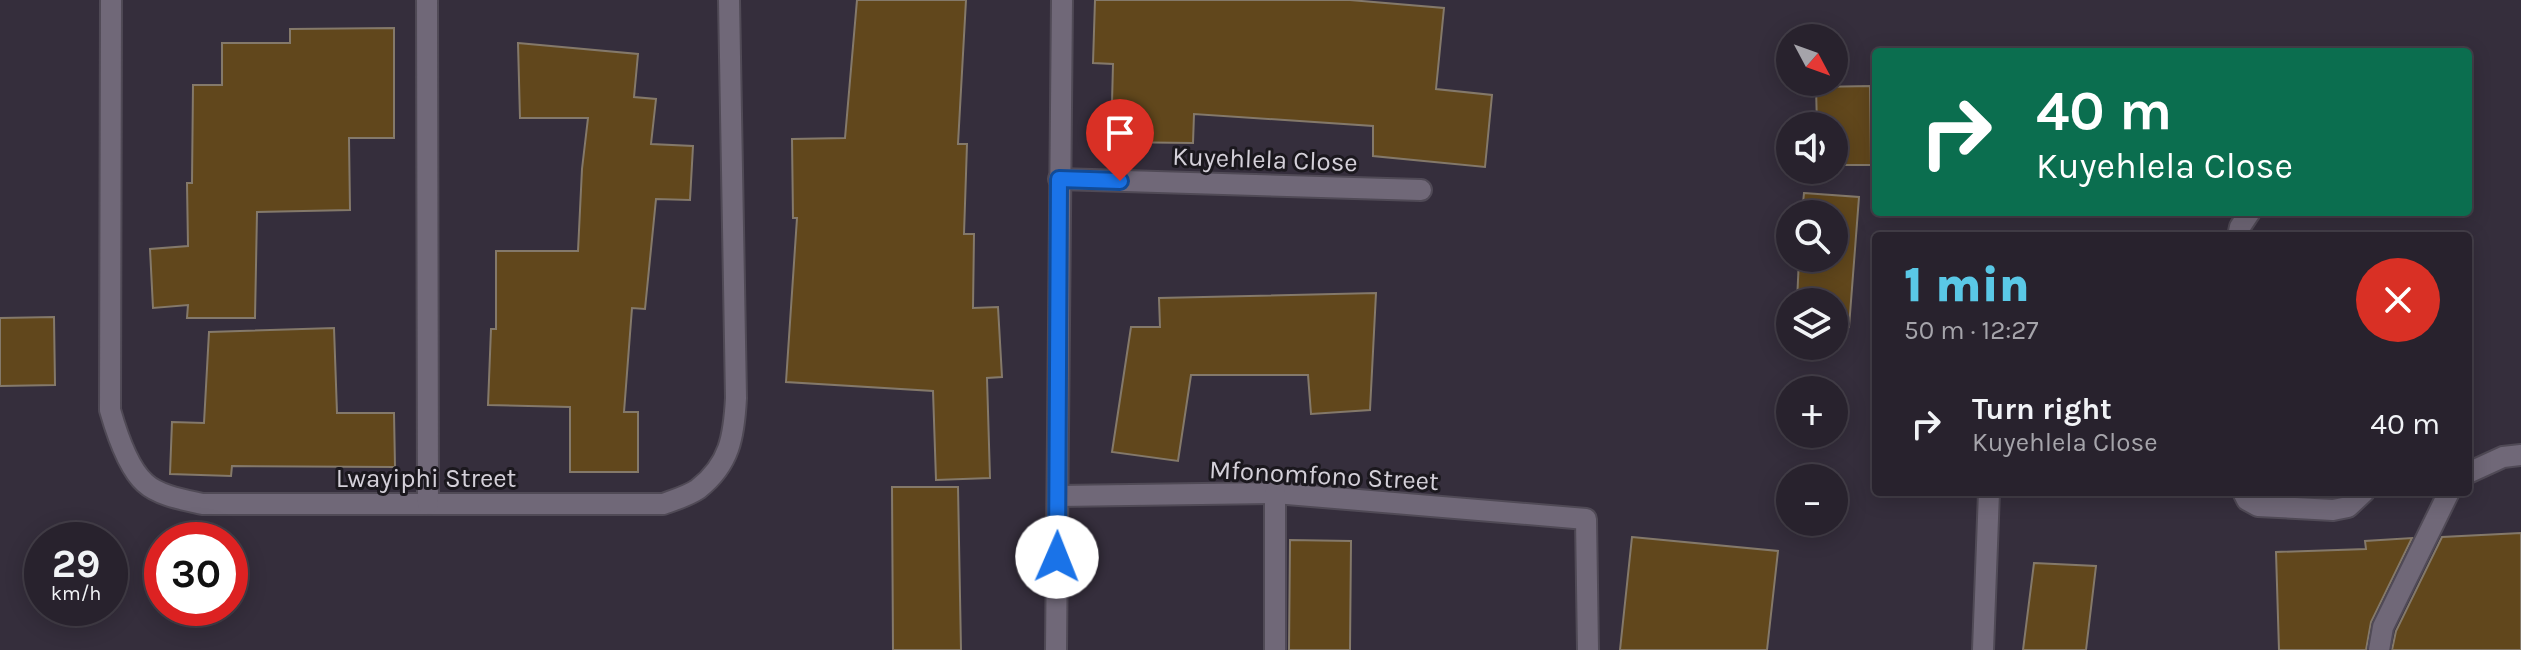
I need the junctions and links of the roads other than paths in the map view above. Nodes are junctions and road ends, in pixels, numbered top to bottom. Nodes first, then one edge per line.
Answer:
1 (111, 0) edge
2 (427, 0) edge
3 (729, 0) edge
4 (1062, 0) edge
5 (1059, 179) junction
6 (1421, 190) dead end
7 (2521, 455) edge
8 (2472, 471) edge
9 (1275, 493) junction
10 (1059, 496) junction
11 (1989, 496) edge
12 (2245, 496) edge
13 (2360, 496) edge
14 (2447, 496) edge
15 (428, 504) junction
16 (1056, 650) edge
17 (1275, 650) edge
18 (1588, 650) edge
19 (1983, 650) edge
20 (2379, 650) edge

1 - 15 street, Lwayiphi Street
2 - 15 street
3 - 15 street, Lwayiphi Street
4 - 5 street
5 - 6 street, Kuyehlela Close
5 - 10 street
7 - 8 street
9 - 10 street, Mfonomfono Street
9 - 17 street
9 - 18 street, Mfonomfono Street
10 - 16 street
11 - 19 street
12 - 13 street
14 - 20 street

